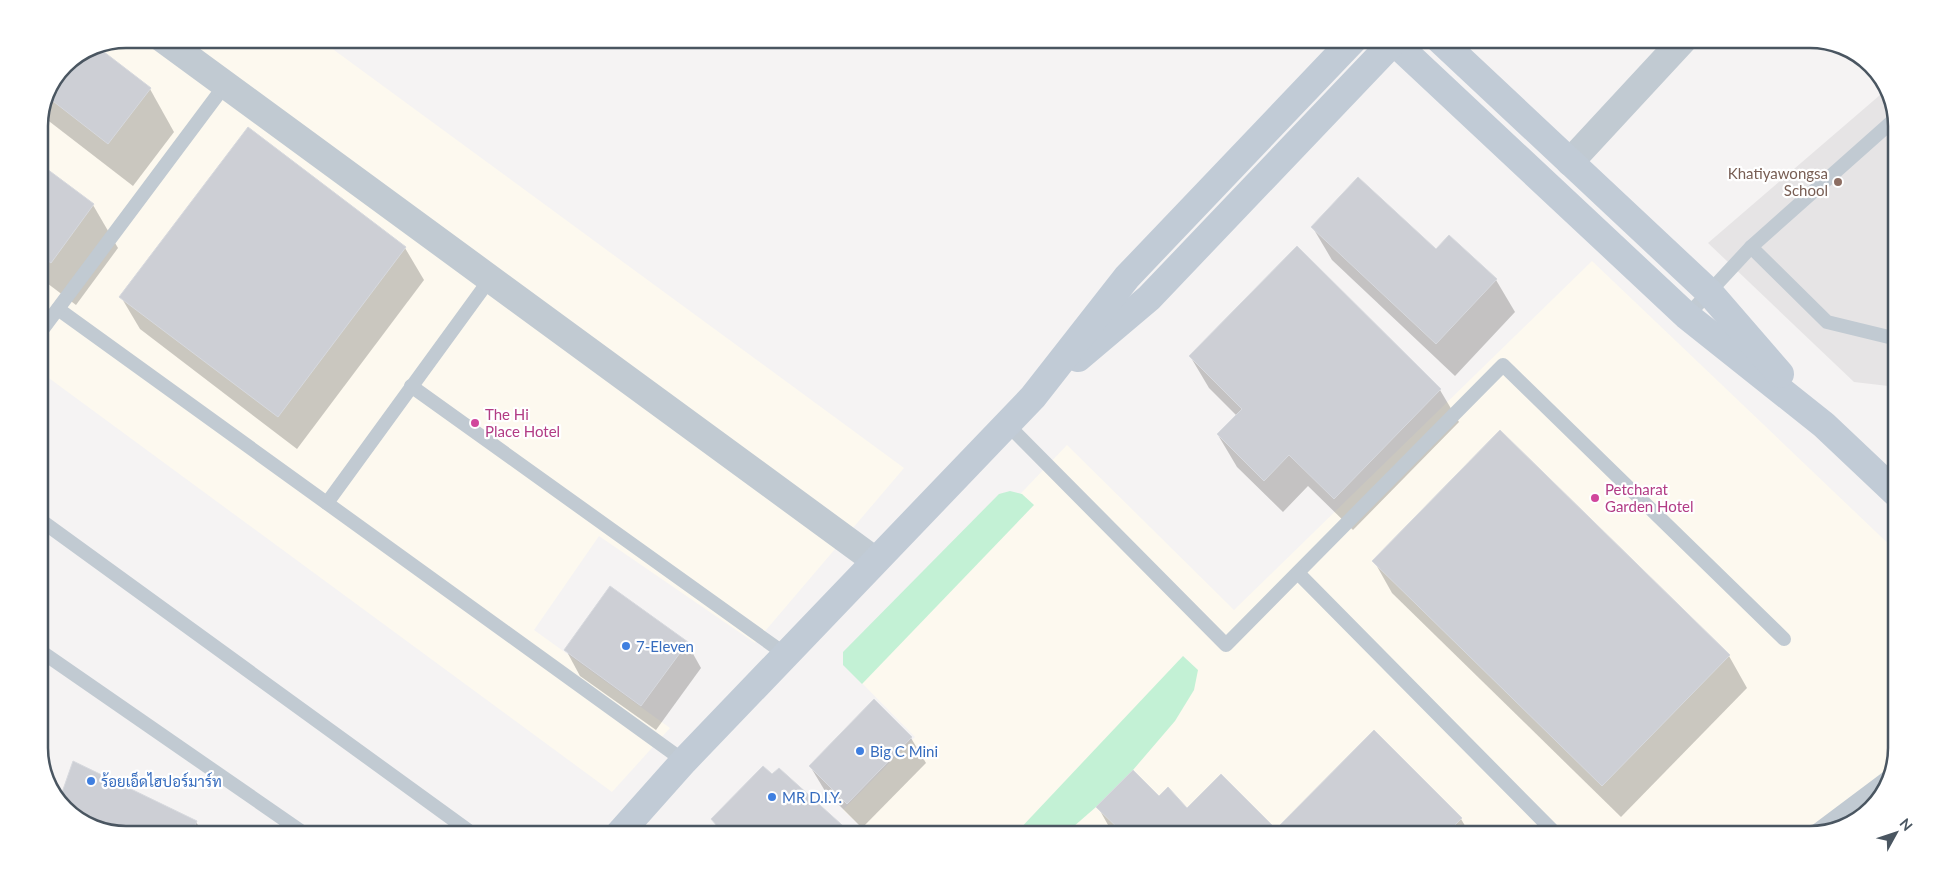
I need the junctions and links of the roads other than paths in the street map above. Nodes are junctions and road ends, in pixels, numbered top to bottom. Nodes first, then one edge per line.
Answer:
1 (174, 48) edge
2 (1345, 48) edge
3 (1385, 48) edge
4 (1404, 48) edge
5 (1449, 48) edge
6 (1676, 48) edge
7 (225, 85) junction
8 (1888, 125) edge
9 (1570, 162) junction
10 (1751, 247) junction
11 (490, 279) junction
12 (1709, 292) junction
13 (58, 309) junction
14 (1687, 316) junction
15 (48, 322) edge
16 (1888, 337) edge
17 (411, 386) junction
18 (1033, 397) junction
19 (1007, 424) junction
20 (1824, 425) junction
21 (1888, 485) edge
22 (327, 503) junction
23 (48, 526) edge
24 (874, 560) junction
25 (1298, 573) junction
26 (1784, 639) dead end
27 (785, 654) junction
28 (48, 656) edge
29 (684, 760) junction
30 (1880, 783) edge
31 (1826, 824) edge
32 (293, 826) edge
33 (462, 826) edge
34 (626, 826) edge
35 (1548, 826) edge

1 - 7 street
2 - 18 street
3 - 18 street
4 - 14 street
5 - 9 street
6 - 9 street
7 - 11 street
7 - 13 lane
8 - 10 lane
9 - 12 street
10 - 12 lane
10 - 16 lane
11 - 17 lane
11 - 24 street
12 - 14 lane
12 - 20 street
13 - 15 lane
13 - 22 lane
14 - 20 street
17 - 22 lane
17 - 27 lane
18 - 19 street
19 - 24 street
19 - 25 lane
20 - 21 street
22 - 29 lane
23 - 33 lane
24 - 27 street
25 - 26 lane
25 - 35 lane
27 - 29 street
28 - 32 lane
29 - 34 street
30 - 31 lane

